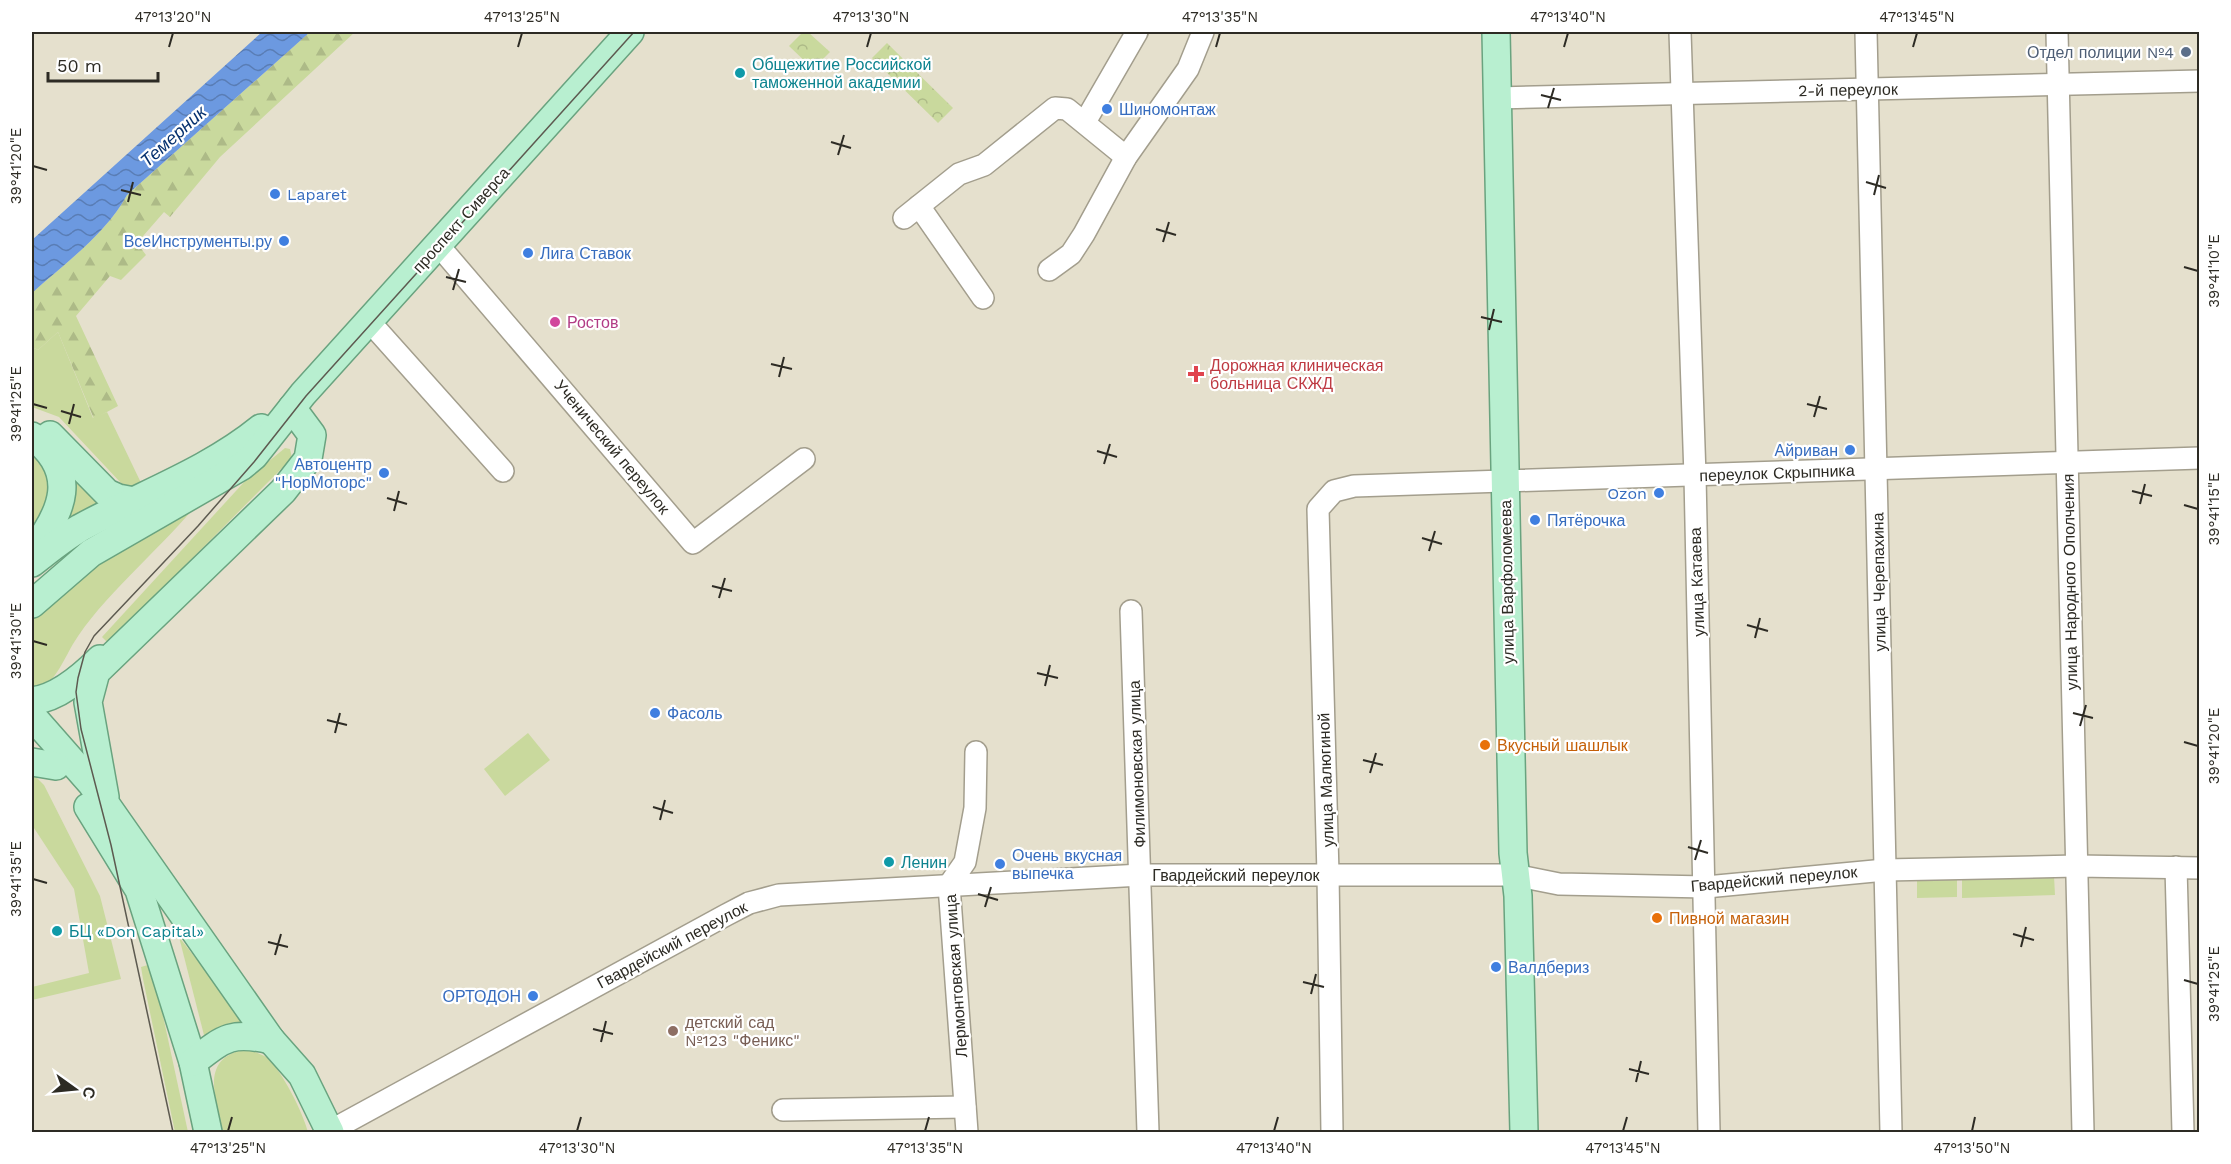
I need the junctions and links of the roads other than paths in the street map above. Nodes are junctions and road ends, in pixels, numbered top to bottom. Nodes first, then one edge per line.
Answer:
1 (630, 32) edge
2 (1137, 32) edge
3 (1496, 32) edge
4 (1680, 32) edge
5 (1866, 32) edge
6 (2057, 32) edge
7 (1203, 34) edge
8 (2199, 81) edge
9 (2059, 84) junction
10 (1867, 89) junction
11 (1681, 94) junction
12 (1497, 98) junction
13 (1085, 122) junction
14 (1126, 157) junction
15 (439, 246) junction
16 (1049, 270) dead end
17 (983, 298) dead end
18 (369, 321) junction
19 (292, 408) junction
20 (32, 423) edge
21 (32, 436) edge
22 (2199, 458) edge
23 (804, 459) dead end
24 (2067, 464) junction
25 (1877, 469) junction
26 (503, 471) dead end
27 (295, 475) junction
28 (1695, 476) junction
29 (1505, 480) junction
30 (1354, 486) joint
31 (134, 501) junction
32 (32, 552) edge
33 (32, 563) edge
34 (32, 604) edge
35 (1131, 611) dead end
36 (32, 701) edge
37 (32, 716) edge
38 (32, 739) edge
39 (976, 752) dead end
40 (44, 764) edge
41 (106, 804) junction
42 (2077, 866) junction
43 (2176, 867) junction
44 (2199, 868) edge
45 (1885, 870) junction
46 (1328, 874) junction
47 (1141, 875) junction
48 (1514, 876) junction
49 (950, 885) junction
50 (1706, 887) junction
51 (270, 1040) junction
52 (193, 1062) junction
53 (964, 1107) junction
54 (783, 1110) dead end
55 (208, 1132) edge
56 (330, 1132) edge
57 (967, 1132) edge
58 (1148, 1132) edge
59 (1332, 1132) edge
60 (1524, 1132) edge
61 (1709, 1132) edge
62 (1891, 1132) edge
63 (2083, 1132) edge
64 (2183, 1132) edge

1 - 15 main road, проспект Сиверса
2 - 13 street
3 - 12 main road, улица Варфоломеева
4 - 11 street, улица Катаева
5 - 10 street, улица Черепахина
6 - 9 street, улица Народного Ополчения
7 - 14 street
8 - 9 street, 2-й переулок
9 - 10 street, 2-й переулок
9 - 24 street, улица Народного Ополчения
10 - 11 street, 2-й переулок
10 - 25 street, улица Черепахина
11 - 12 street, 2-й переулок
11 - 28 street, улица Катаева
12 - 29 main road, улица Варфоломеева
13 - 14 street
13 - 17 street
14 - 16 street
15 - 18 main road, проспект Сиверса
15 - 23 street, Ученический переулок
18 - 19 main road, проспект Сиверса
18 - 26 street
19 - 27 main road
19 - 31 main road, проспект Сиверса
19 - 34 main road, проспект Сиверса
20 - 31 main road
21 - 32 main road
22 - 24 street, переулок Скрыпника
24 - 25 street, переулок Скрыпника
24 - 42 street, улица Народного Ополчения
25 - 28 street, переулок Скрыпника
25 - 45 street, улица Черепахина
27 - 36 main road
27 - 41 main road
28 - 29 street, переулок Скрыпника
28 - 50 street, улица Катаева
29 - 30 street, переулок Скрыпника
29 - 48 main road, улица Варфоломеева
30 - 46 street, улица Малюгиной
31 - 33 main road, проспект Сиверса
35 - 47 street, Филимоновская улица
37 - 41 main road
38 - 40 main road
39 - 49 street, Лермонтовская улица
40 - 52 main road
41 - 51 main road
42 - 43 street, Гвардейский переулок
42 - 45 street, Гвардейский переулок
42 - 63 street, улица Народного Ополчения
43 - 44 street, Гвардейский переулок
43 - 64 street
45 - 50 street, Гвардейский переулок
45 - 62 street, улица Черепахина
46 - 47 street, Гвардейский переулок
46 - 48 street, Гвардейский переулок
46 - 59 street, улица Малюгиной
47 - 49 street, Гвардейский переулок
47 - 58 street, Филимоновская улица
48 - 50 street, Гвардейский переулок
48 - 60 main road, улица Варфоломеева
49 - 53 street, Лермонтовская улица
49 - 56 street, Гвардейский переулок
50 - 61 street, улица Катаева
51 - 52 main road
51 - 56 main road
52 - 55 main road
53 - 54 street
53 - 57 street, Лермонтовская улица

